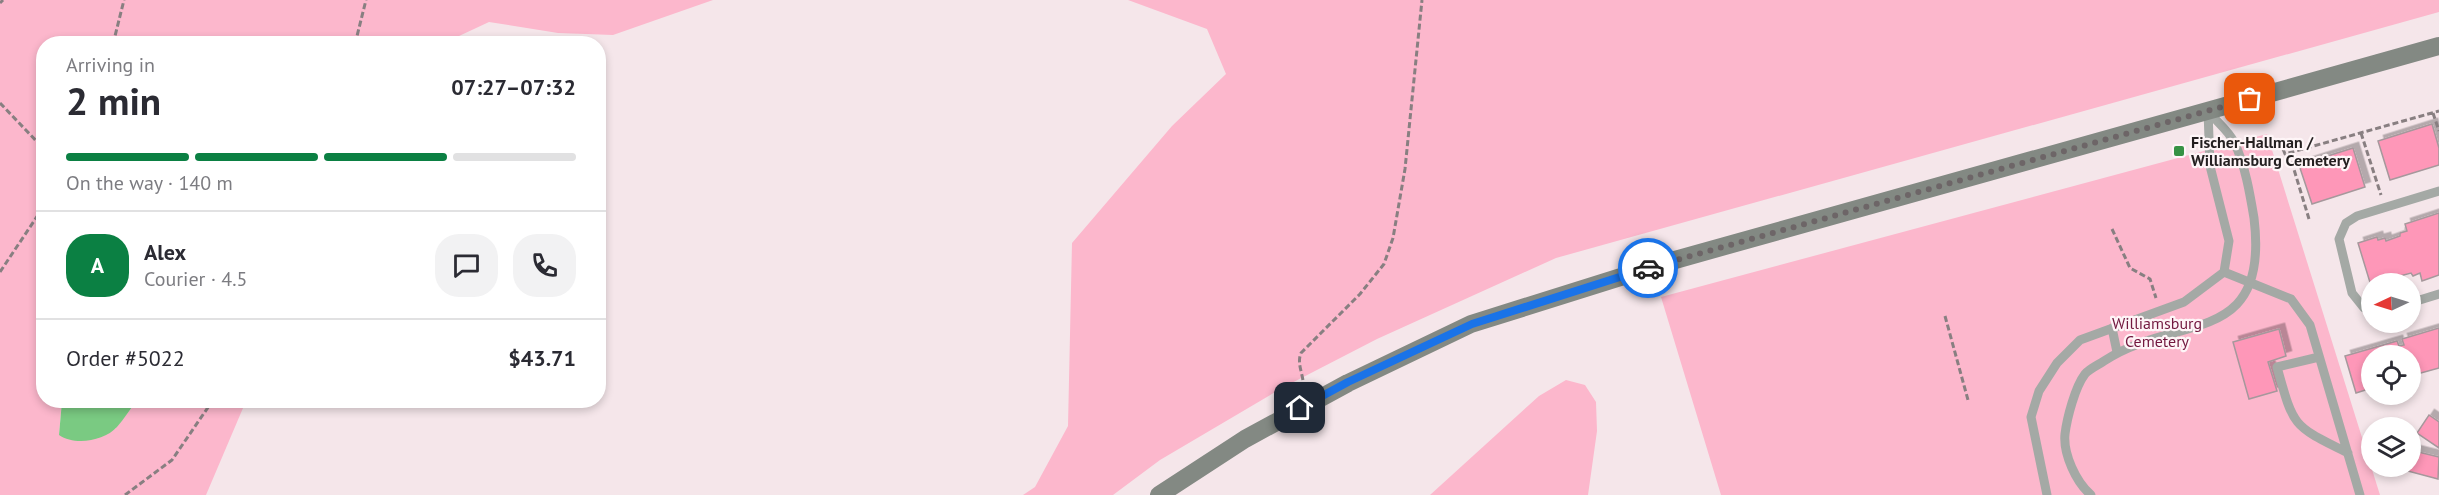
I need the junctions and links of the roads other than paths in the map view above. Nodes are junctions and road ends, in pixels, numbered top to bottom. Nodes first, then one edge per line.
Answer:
1 (2439, 46) edge
2 (2208, 111) junction
3 (2439, 191) edge
4 (2224, 272) junction
5 (2252, 283) junction
6 (2439, 294) edge
7 (2421, 300) edge
8 (2361, 304) edge
9 (2112, 328) junction
10 (2117, 352) junction
11 (2319, 357) junction
12 (2348, 453) junction
13 (1159, 495) edge
14 (2047, 495) edge
15 (2091, 495) edge
16 (2360, 495) edge

1 - 2 main road
2 - 4 lane
2 - 5 lane
2 - 13 main road
3 - 8 lane
4 - 5 lane
4 - 9 lane
5 - 10 lane
5 - 11 lane
6 - 7 lane
9 - 10 lane
9 - 14 lane
10 - 15 lane
11 - 12 lane
11 - 12 lane
12 - 16 lane

